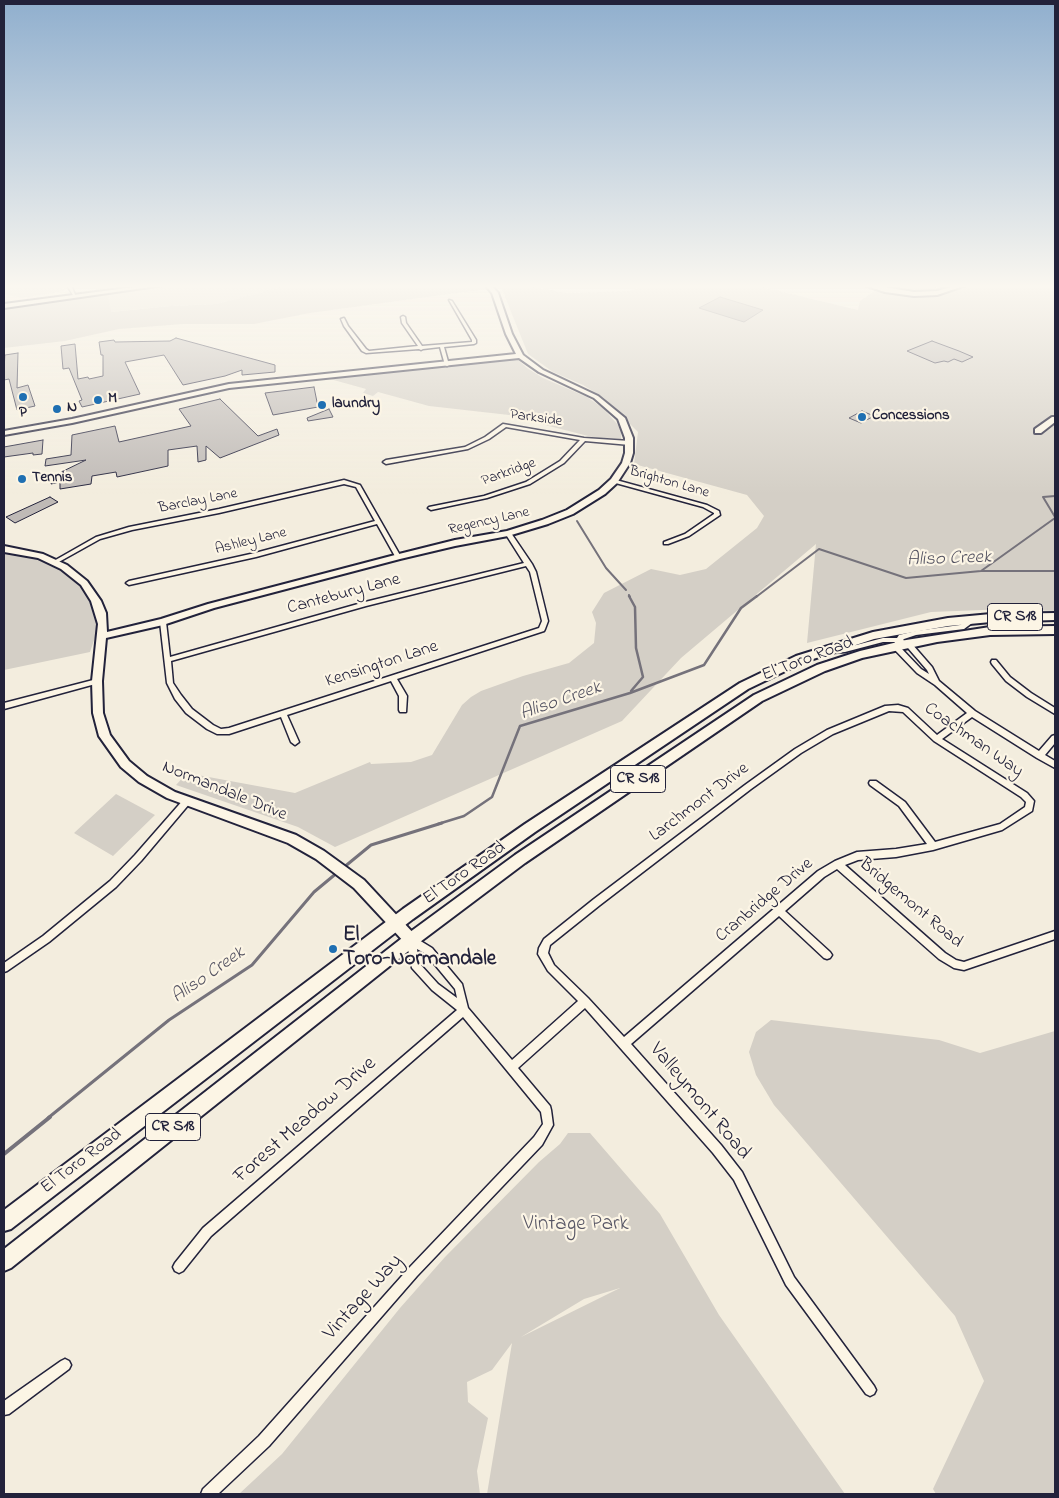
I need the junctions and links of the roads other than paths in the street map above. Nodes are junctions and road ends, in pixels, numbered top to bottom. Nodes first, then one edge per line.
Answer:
1 (444, 355) edge
2 (520, 356) joint
3 (447, 365) junction
4 (1055, 419) edge
5 (1038, 431) dead end
6 (4, 433) edge
7 (584, 439) junction
8 (630, 443) junction
9 (386, 462) dead end
10 (614, 481) junction
11 (431, 508) dead end
12 (378, 522) junction
13 (508, 533) junction
14 (666, 543) dead end
15 (4, 549) edge
16 (398, 557) junction
17 (55, 562) junction
18 (529, 564) junction
19 (129, 583) dead end
20 (1055, 617) edge
21 (975, 619) junction
22 (163, 622) junction
23 (1055, 630) edge
24 (102, 636) junction
25 (900, 644) junction
26 (824, 651) junction
27 (167, 660) junction
28 (994, 662) dead end
29 (393, 678) junction
30 (96, 681) junction
31 (937, 683) junction
32 (4, 706) edge
33 (898, 708) joint
34 (403, 710) dead end
35 (1055, 711) edge
36 (284, 713) junction
37 (972, 713) junction
38 (1055, 738) edge
39 (937, 739) junction
40 (296, 742) dead end
41 (1040, 756) junction
42 (1055, 765) edge
43 (873, 783) dead end
44 (187, 801) junction
45 (1030, 801) joint
46 (933, 846) junction
47 (838, 864) junction
48 (778, 910) junction
49 (396, 923) junction
50 (1055, 935) edge
51 (411, 940) junction
52 (543, 954) joint
53 (827, 955) dead end
54 (4, 968) edge
55 (585, 1000) junction
56 (464, 1010) junction
57 (624, 1044) junction
58 (512, 1067) junction
59 (548, 1126) joint
60 (4, 1222) edge
61 (4, 1261) edge
62 (179, 1267) dead end
63 (65, 1365) dead end
64 (870, 1390) dead end
65 (4, 1409) edge
66 (208, 1494) edge

1 - 3 street
2 - 3 street
2 - 8 street
3 - 6 street
4 - 5 street
7 - 8 street, Parkside
7 - 9 street, Parkside
7 - 11 street, Parkridge
8 - 10 street, Regency Lane
10 - 13 street, Regency Lane
10 - 14 street, Brighton Lane
12 - 16 street
12 - 17 street, Barclay Lane
12 - 19 street, Ashley Lane
13 - 16 street, Regency Lane
13 - 18 street
15 - 17 street, Normandale Drive
16 - 22 street, Regency Lane
17 - 24 street, Normandale Drive
18 - 27 street, Cantebury Lane
18 - 29 street, Kensington Lane
20 - 21 main road, El Toro Road / CR S18
21 - 25 street, El Toro Road / CR S18
21 - 26 main road, El Toro Road
22 - 24 street, Regency Lane
22 - 27 street
23 - 25 main road, El Toro Road / CR S18
24 - 30 street, Normandale Drive
25 - 26 street
25 - 31 street
25 - 31 street
25 - 51 main road, El Toro Road / CR S18
26 - 49 main road, El Toro Road
27 - 36 street, Kensington Lane
28 - 35 street
29 - 34 street
29 - 36 street, Kensington Lane
30 - 32 street
30 - 44 street, Normandale Drive
31 - 37 street
33 - 39 street, Coachman Way
33 - 52 street, Larchmont Drive
36 - 40 street
37 - 39 street
37 - 41 street
38 - 41 street
39 - 45 street, Coachman Way
41 - 42 street
43 - 46 street
44 - 49 street, Normandale Drive
44 - 54 street
45 - 46 street, Cranbridge Drive
46 - 47 street, Cranbridge Drive
47 - 48 street, Cranbridge Drive
47 - 50 street, Bridgemont Road
48 - 53 street
48 - 57 street, Cranbridge Drive
49 - 51 street, Normandale Drive
49 - 60 main road, El Toro Road
51 - 56 street, Normandale Drive
51 - 56 street, Normandale Drive
51 - 61 main road, El Toro Road / CR S18
52 - 55 street, Valleymont Road
55 - 57 street, Valleymont Road
55 - 58 street
56 - 58 street, Normandale Drive
56 - 62 street, Forest Meadow Drive
57 - 64 street, Valleymont Road
58 - 59 street, Normandale Drive
59 - 66 street, Vintage Way
63 - 65 street

